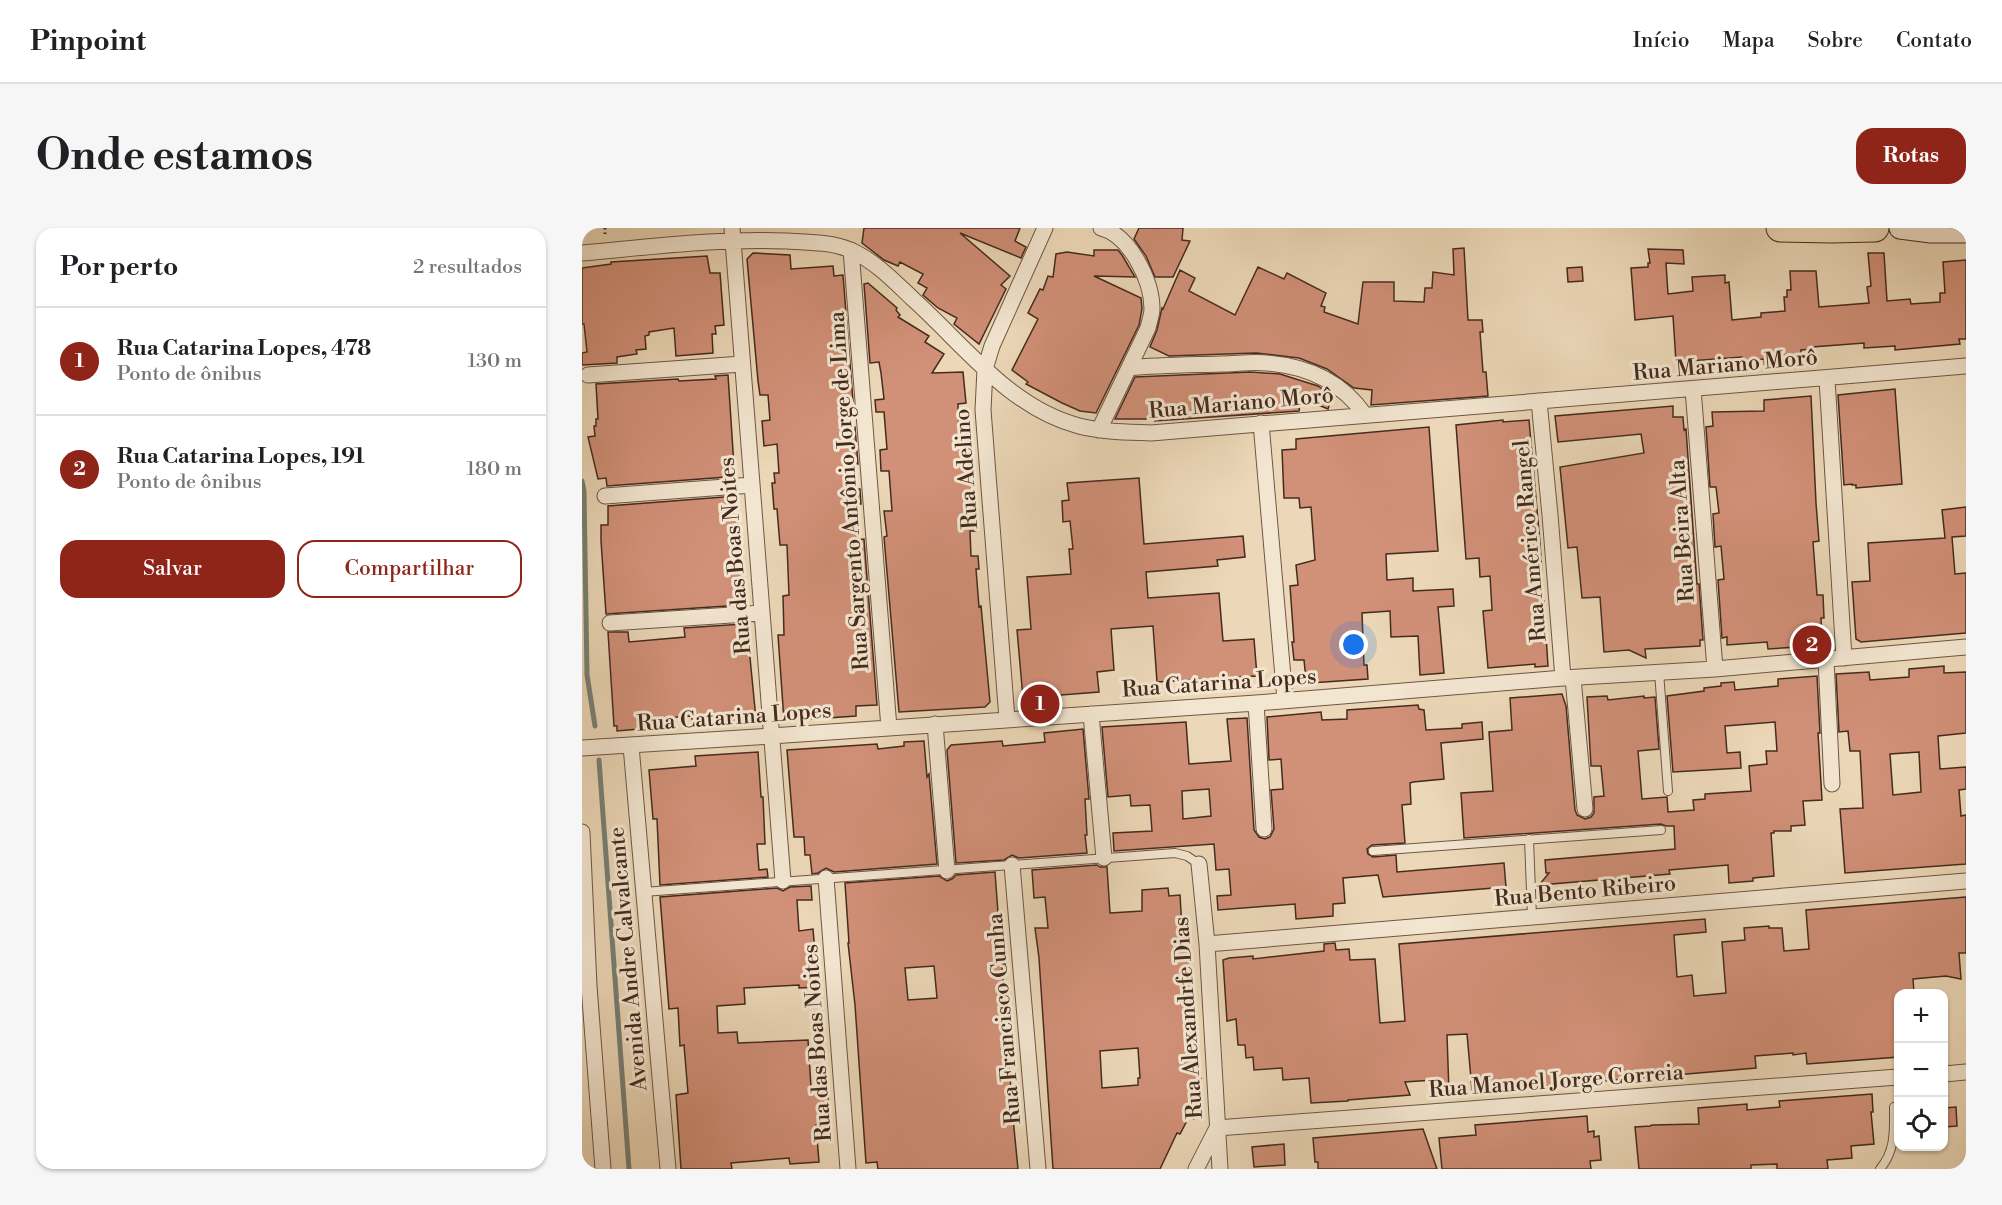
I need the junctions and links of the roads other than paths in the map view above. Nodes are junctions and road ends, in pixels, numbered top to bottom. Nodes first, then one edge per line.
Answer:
1 (1045, 228) edge
2 (1101, 228) edge
3 (1780, 228) edge
4 (1875, 228) edge
5 (1900, 228) edge
6 (1966, 232) edge
7 (732, 234) edge
8 (851, 250) junction
9 (582, 252) edge
10 (742, 364) junction
11 (1966, 366) edge
12 (1129, 368) junction
13 (984, 369) junction
14 (588, 375) dead end
15 (1827, 379) junction
16 (1693, 389) junction
17 (1539, 401) junction
18 (1365, 415) junction
19 (1261, 423) junction
20 (1099, 430) junction
21 (752, 485) junction
22 (605, 496) dead end
23 (762, 613) junction
24 (610, 623) dead end
25 (1966, 647) edge
26 (1844, 658) junction
27 (1826, 660) junction
28 (1715, 669) junction
29 (1659, 672) junction
30 (1568, 678) junction
31 (1285, 700) junction
32 (1256, 703) junction
33 (1091, 714) junction
34 (1007, 719) junction
35 (935, 724) junction
36 (889, 728) junction
37 (771, 736) junction
38 (631, 746) junction
39 (582, 748) edge
40 (1832, 784) dead end
41 (1668, 791) dead end
42 (1585, 809) dead end
43 (1264, 829) dead end
44 (1661, 830) dead end
45 (582, 831) edge
46 (1529, 839) junction
47 (1373, 851) dead end
48 (1104, 858) junction
49 (1199, 864) joint
50 (1012, 865) junction
51 (947, 871) junction
52 (826, 878) junction
53 (783, 881) junction
54 (1966, 881) edge
55 (643, 892) junction
56 (1532, 918) junction
57 (1207, 944) junction
58 (586, 986) edge
59 (1966, 1072) edge
60 (1948, 1074) edge
61 (1894, 1077) edge
62 (1894, 1107) dead end
63 (1217, 1128) junction
64 (603, 1169) edge
65 (668, 1169) edge
66 (848, 1169) edge
67 (1038, 1169) edge
68 (1196, 1169) edge
69 (1220, 1169) edge
70 (1880, 1169) edge

1 - 13 street, Rua Adelino
2 - 12 street
3 - 4 highway
5 - 6 street
7 - 8 street, Rua Mariano Morô
7 - 9 street, Rua Mariano Morô
7 - 10 street, Rua das Boas Noites
8 - 13 street, Rua Mariano Morô
8 - 36 street, Rua Sargento Antônio Jorge de Lima
10 - 14 street
10 - 21 street, Rua das Boas Noites
11 - 15 street, Rua Mariano Morô
12 - 18 street
12 - 20 street
13 - 20 street, Rua Mariano Morô
13 - 34 street, Rua Adelino
15 - 16 street, Rua Mariano Morô
15 - 26 street
16 - 17 street, Rua Mariano Morô
16 - 28 street, Rua Beira Alta
17 - 18 street, Rua Mariano Morô
17 - 30 street, Rua Américo Rangel
18 - 19 street, Rua Mariano Morô
19 - 20 street, Rua Mariano Morô
19 - 31 street
21 - 22 street
21 - 23 street, Rua das Boas Noites
23 - 24 street
23 - 37 street, Rua das Boas Noites
25 - 26 street, Rua Catarina Lopes
26 - 27 street, Rua Catarina Lopes
27 - 28 street, Rua Catarina Lopes
27 - 40 street
28 - 29 street, Rua Catarina Lopes
29 - 30 street, Rua Catarina Lopes
29 - 41 lane
30 - 31 street, Rua Catarina Lopes
30 - 42 street, Rua Américo Rangel
31 - 32 street, Rua Catarina Lopes
32 - 33 street, Rua Catarina Lopes
32 - 43 street
33 - 34 street, Rua Catarina Lopes
33 - 48 street
34 - 35 street, Rua Catarina Lopes
35 - 36 street, Rua Catarina Lopes
35 - 51 street
36 - 37 street, Rua Catarina Lopes
37 - 38 street, Rua Catarina Lopes
37 - 53 street, Rua das Boas Noites
38 - 39 street, Rua Catarina Lopes
38 - 55 street, Avenida Andre Calvalcante
44 - 46 lane
45 - 58 street, Avenida Andre Calvalcante
46 - 47 lane
46 - 56 lane
48 - 49 lane
48 - 50 lane
49 - 57 street, Rua Alexandrfe Dias
50 - 51 lane
50 - 67 street, Rua Francisco Cunha
51 - 52 lane
52 - 53 lane
52 - 66 street, Rua das Boas Noites
53 - 55 lane
54 - 56 street, Rua Bento Ribeiro
55 - 65 street, Avenida Andre Calvalcante
56 - 57 street, Rua Bento Ribeiro
57 - 63 street, Rua Alexandrfe Dias
58 - 64 street, Avenida Andre Calvalcante
59 - 60 street
61 - 63 street, Rua Manoel Jorge Correia
62 - 70 lane
63 - 68 street
63 - 69 street, Rua Alexandrfe Dias

